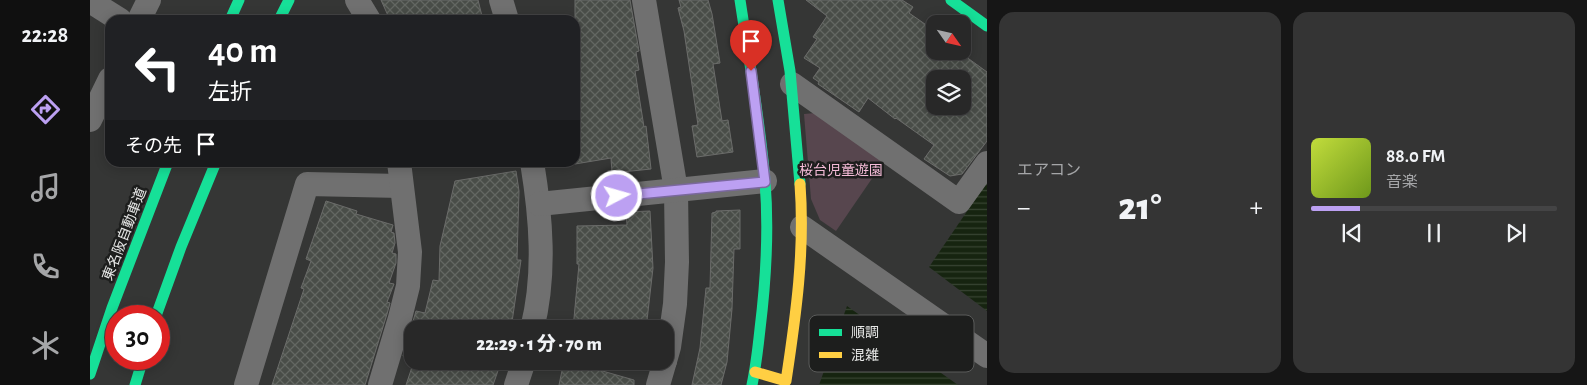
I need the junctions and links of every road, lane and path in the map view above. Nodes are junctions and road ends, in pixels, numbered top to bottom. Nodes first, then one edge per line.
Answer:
1 (90, 0) edge
2 (149, 0) edge
3 (239, 0) edge
4 (289, 0) edge
5 (357, 0) edge
6 (501, 0) edge
7 (644, 0) edge
8 (740, 0) edge
9 (778, 0) edge
10 (951, 0) edge
11 (112, 15) edge
12 (142, 15) edge
13 (232, 15) edge
14 (282, 15) edge
15 (366, 15) edge
16 (506, 15) edge
17 (987, 26) edge
18 (792, 84) junction
19 (105, 89) edge
20 (90, 120) edge
21 (987, 163) edge
22 (166, 167) edge
23 (214, 167) edge
24 (533, 167) edge
25 (400, 174) edge
26 (765, 182) junction
27 (676, 190) junction
28 (539, 204) junction
29 (802, 227) junction
30 (160, 305) edge
31 (928, 315) edge
32 (533, 320) edge
33 (672, 320) edge
34 (974, 347) edge
35 (987, 356) edge
36 (140, 370) edge
37 (521, 370) edge
38 (662, 370) edge
39 (755, 372) junction
40 (90, 374) edge
41 (135, 385) edge
42 (246, 385) edge
43 (380, 385) edge
44 (516, 385) edge
45 (658, 385) edge
46 (752, 385) edge

1 - 11 street
2 - 12 street
3 - 13 main road
4 - 14 main road
5 - 15 street
6 - 16 street
7 - 27 street
8 - 26 main road
9 - 18 main road
10 - 17 main road
18 - 21 street
18 - 29 main road
19 - 20 street
22 - 40 main road, 東名阪自動車道
23 - 30 main road
24 - 28 street
25 - 42 street
25 - 43 street
26 - 27 street
26 - 39 main road
27 - 28 street
27 - 33 street
28 - 32 street
29 - 31 street
29 - 39 main road
34 - 35 street
36 - 41 main road
37 - 44 street
38 - 45 street
39 - 46 main road

